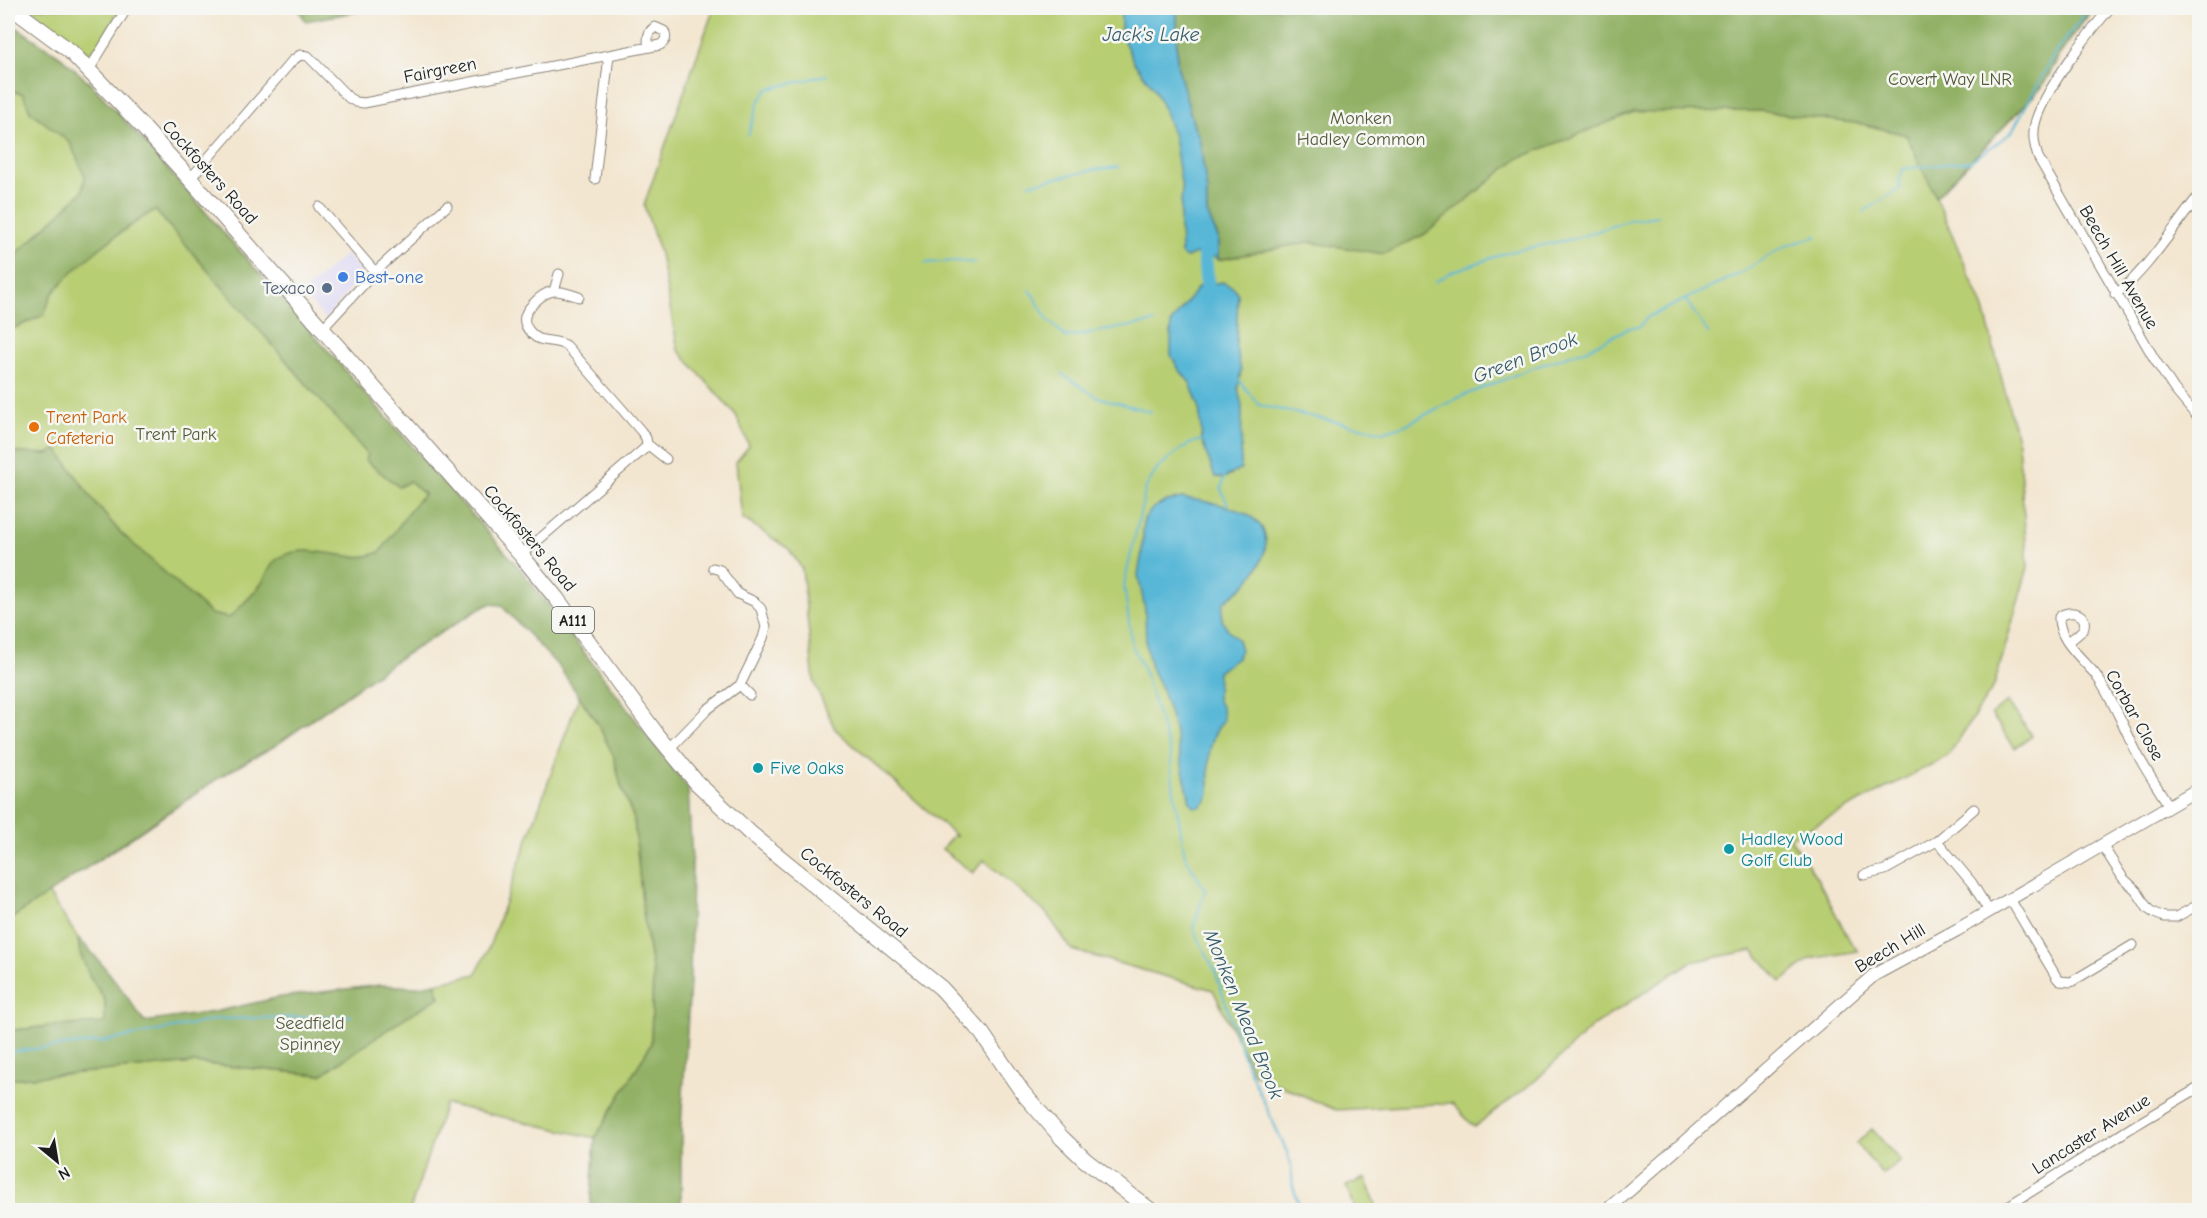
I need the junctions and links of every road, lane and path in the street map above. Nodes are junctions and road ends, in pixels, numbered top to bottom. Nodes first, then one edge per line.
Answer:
1 (12, 8) edge
2 (127, 8) edge
3 (2110, 8) edge
4 (649, 47) dead end
5 (609, 55) junction
6 (89, 69) junction
7 (190, 179) junction
8 (595, 179) dead end
9 (2199, 194) edge
10 (447, 206) dead end
11 (319, 207) dead end
12 (375, 272) junction
13 (559, 274) dead end
14 (554, 291) junction
15 (2115, 294) junction
16 (579, 297) dead end
17 (322, 329) junction
18 (2199, 418) edge
19 (647, 444) junction
20 (666, 459) dead end
21 (521, 555) junction
22 (713, 568) dead end
23 (2068, 642) dead end
24 (740, 685) junction
25 (750, 695) dead end
26 (669, 750) junction
27 (2199, 788) edge
28 (2169, 806) junction
29 (1974, 808) dead end
30 (1937, 841) junction
31 (2102, 845) junction
32 (1864, 875) dead end
33 (2010, 899) junction
34 (2199, 904) edge
35 (1989, 910) junction
36 (2133, 945) dead end
37 (2199, 1087) edge
38 (1150, 1210) edge
39 (1607, 1210) edge
40 (2002, 1210) edge

1 - 6 main road, Cockfosters Road / A111
2 - 6 street
3 - 15 street, Beech Hill Avenue
4 - 5 street, Fairgreen
5 - 7 street, Fairgreen
5 - 8 street
6 - 7 main road, Cockfosters Road / A111
7 - 17 main road, Cockfosters Road / A111
9 - 15 street
10 - 12 street
11 - 12 street
12 - 17 street
13 - 14 street
14 - 16 street
14 - 19 street
15 - 18 street, Beech Hill Avenue
17 - 21 main road, Cockfosters Road / A111
19 - 20 street
19 - 21 street
21 - 26 main road, Cockfosters Road / A111
22 - 24 street
23 - 28 street, Corbar Close
24 - 25 street
24 - 26 street
26 - 38 main road, Cockfosters Road / A111
27 - 28 street, Beech Hill
28 - 31 street, Beech Hill
29 - 30 street
30 - 32 street
30 - 35 street
31 - 33 street, Beech Hill
31 - 34 street
33 - 35 street, Beech Hill
33 - 36 street
35 - 39 street, Beech Hill
37 - 40 street, Lancaster Avenue

